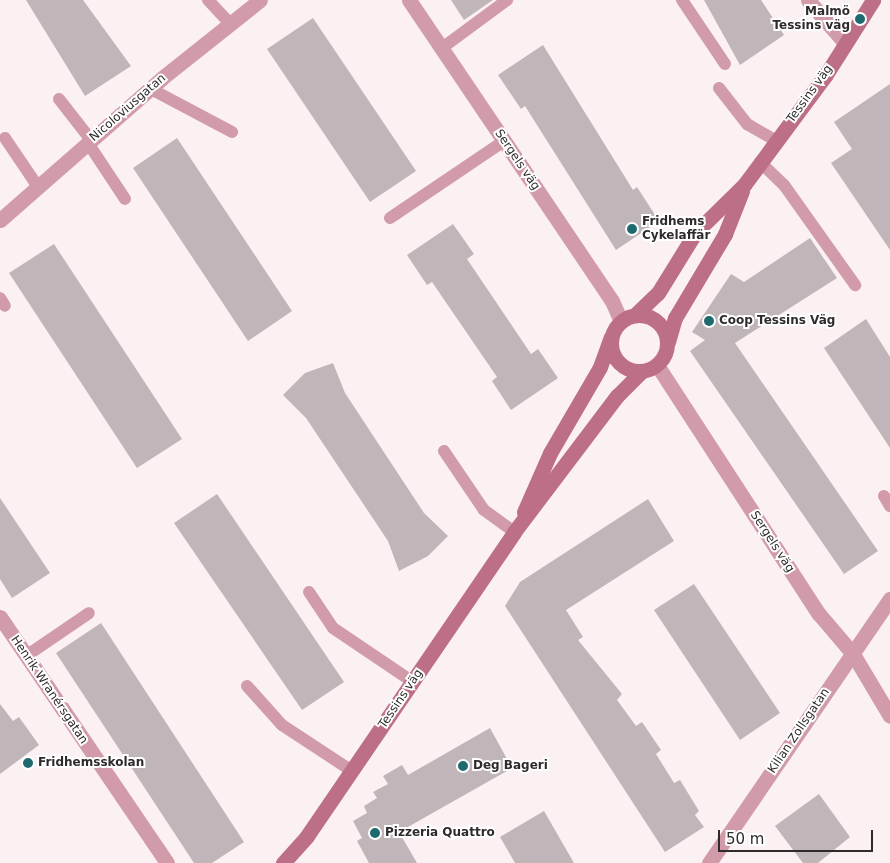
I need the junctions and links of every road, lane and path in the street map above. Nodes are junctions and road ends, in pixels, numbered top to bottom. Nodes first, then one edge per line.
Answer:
1 (208, 0) edge
2 (260, 0) edge
3 (409, 0) edge
4 (507, 0) edge
5 (682, 0) edge
6 (808, 0) edge
7 (872, 0) edge
8 (230, 24) junction
9 (845, 43) junction
10 (442, 48) junction
11 (725, 64) dead end
12 (149, 88) junction
13 (719, 88) dead end
14 (59, 99) dead end
15 (232, 132) dead end
16 (5, 138) dead end
17 (89, 141) junction
18 (504, 141) junction
19 (776, 141) junction
20 (760, 162) junction
21 (744, 186) junction
22 (38, 187) junction
23 (125, 199) dead end
24 (390, 218) dead end
25 (0, 220) edge
26 (855, 285) dead end
27 (636, 314) junction
28 (620, 321) junction
29 (611, 337) junction
30 (668, 344) junction
31 (657, 365) junction
32 (642, 371) junction
33 (444, 451) dead end
34 (514, 532) junction
35 (309, 592) dead end
36 (890, 599) edge
37 (88, 613) dead end
38 (0, 617) edge
39 (853, 654) junction
40 (26, 656) junction
41 (413, 682) junction
42 (247, 686) dead end
43 (890, 716) edge
44 (352, 770) junction
45 (166, 863) edge
46 (283, 863) edge
47 (709, 863) edge

1 - 8 lane
2 - 8 street, Nicoloviusgatan
3 - 10 street, Sergels väg
4 - 10 lane
5 - 11 lane
6 - 9 street
7 - 9 street, Tessins väg
8 - 12 street, Nicoloviusgatan
9 - 19 street, Tessins väg
10 - 18 street, Sergels väg
12 - 15 lane
12 - 17 street, Nicoloviusgatan
13 - 19 lane
14 - 17 lane
16 - 22 lane
17 - 22 street, Nicoloviusgatan
17 - 23 lane
18 - 24 lane
18 - 28 street, Sergels väg
19 - 20 street, Tessins väg
20 - 21 street, Tessins väg
20 - 26 lane
21 - 27 street, Tessins väg
21 - 30 street, Tessins väg
22 - 25 street, Nicoloviusgatan
27 - 28 street, Tessins väg
27 - 30 street
28 - 29 street, Tessins väg
29 - 32 street
29 - 34 street, Tessins väg
30 - 31 street, Tessins väg
31 - 32 street, Tessins väg
31 - 39 street, Sergels väg
32 - 34 street, Tessins väg
33 - 34 lane
34 - 41 street, Tessins väg
35 - 41 lane
36 - 39 street, Kilian Zollsgatan
37 - 40 lane
38 - 40 street, Henrik Wranérsgatan
39 - 43 street, Sergels väg
39 - 47 street, Kilian Zollsgatan
40 - 45 street, Henrik Wranérsgatan
41 - 44 street, Tessins väg
42 - 44 lane
44 - 46 street, Tessins väg

